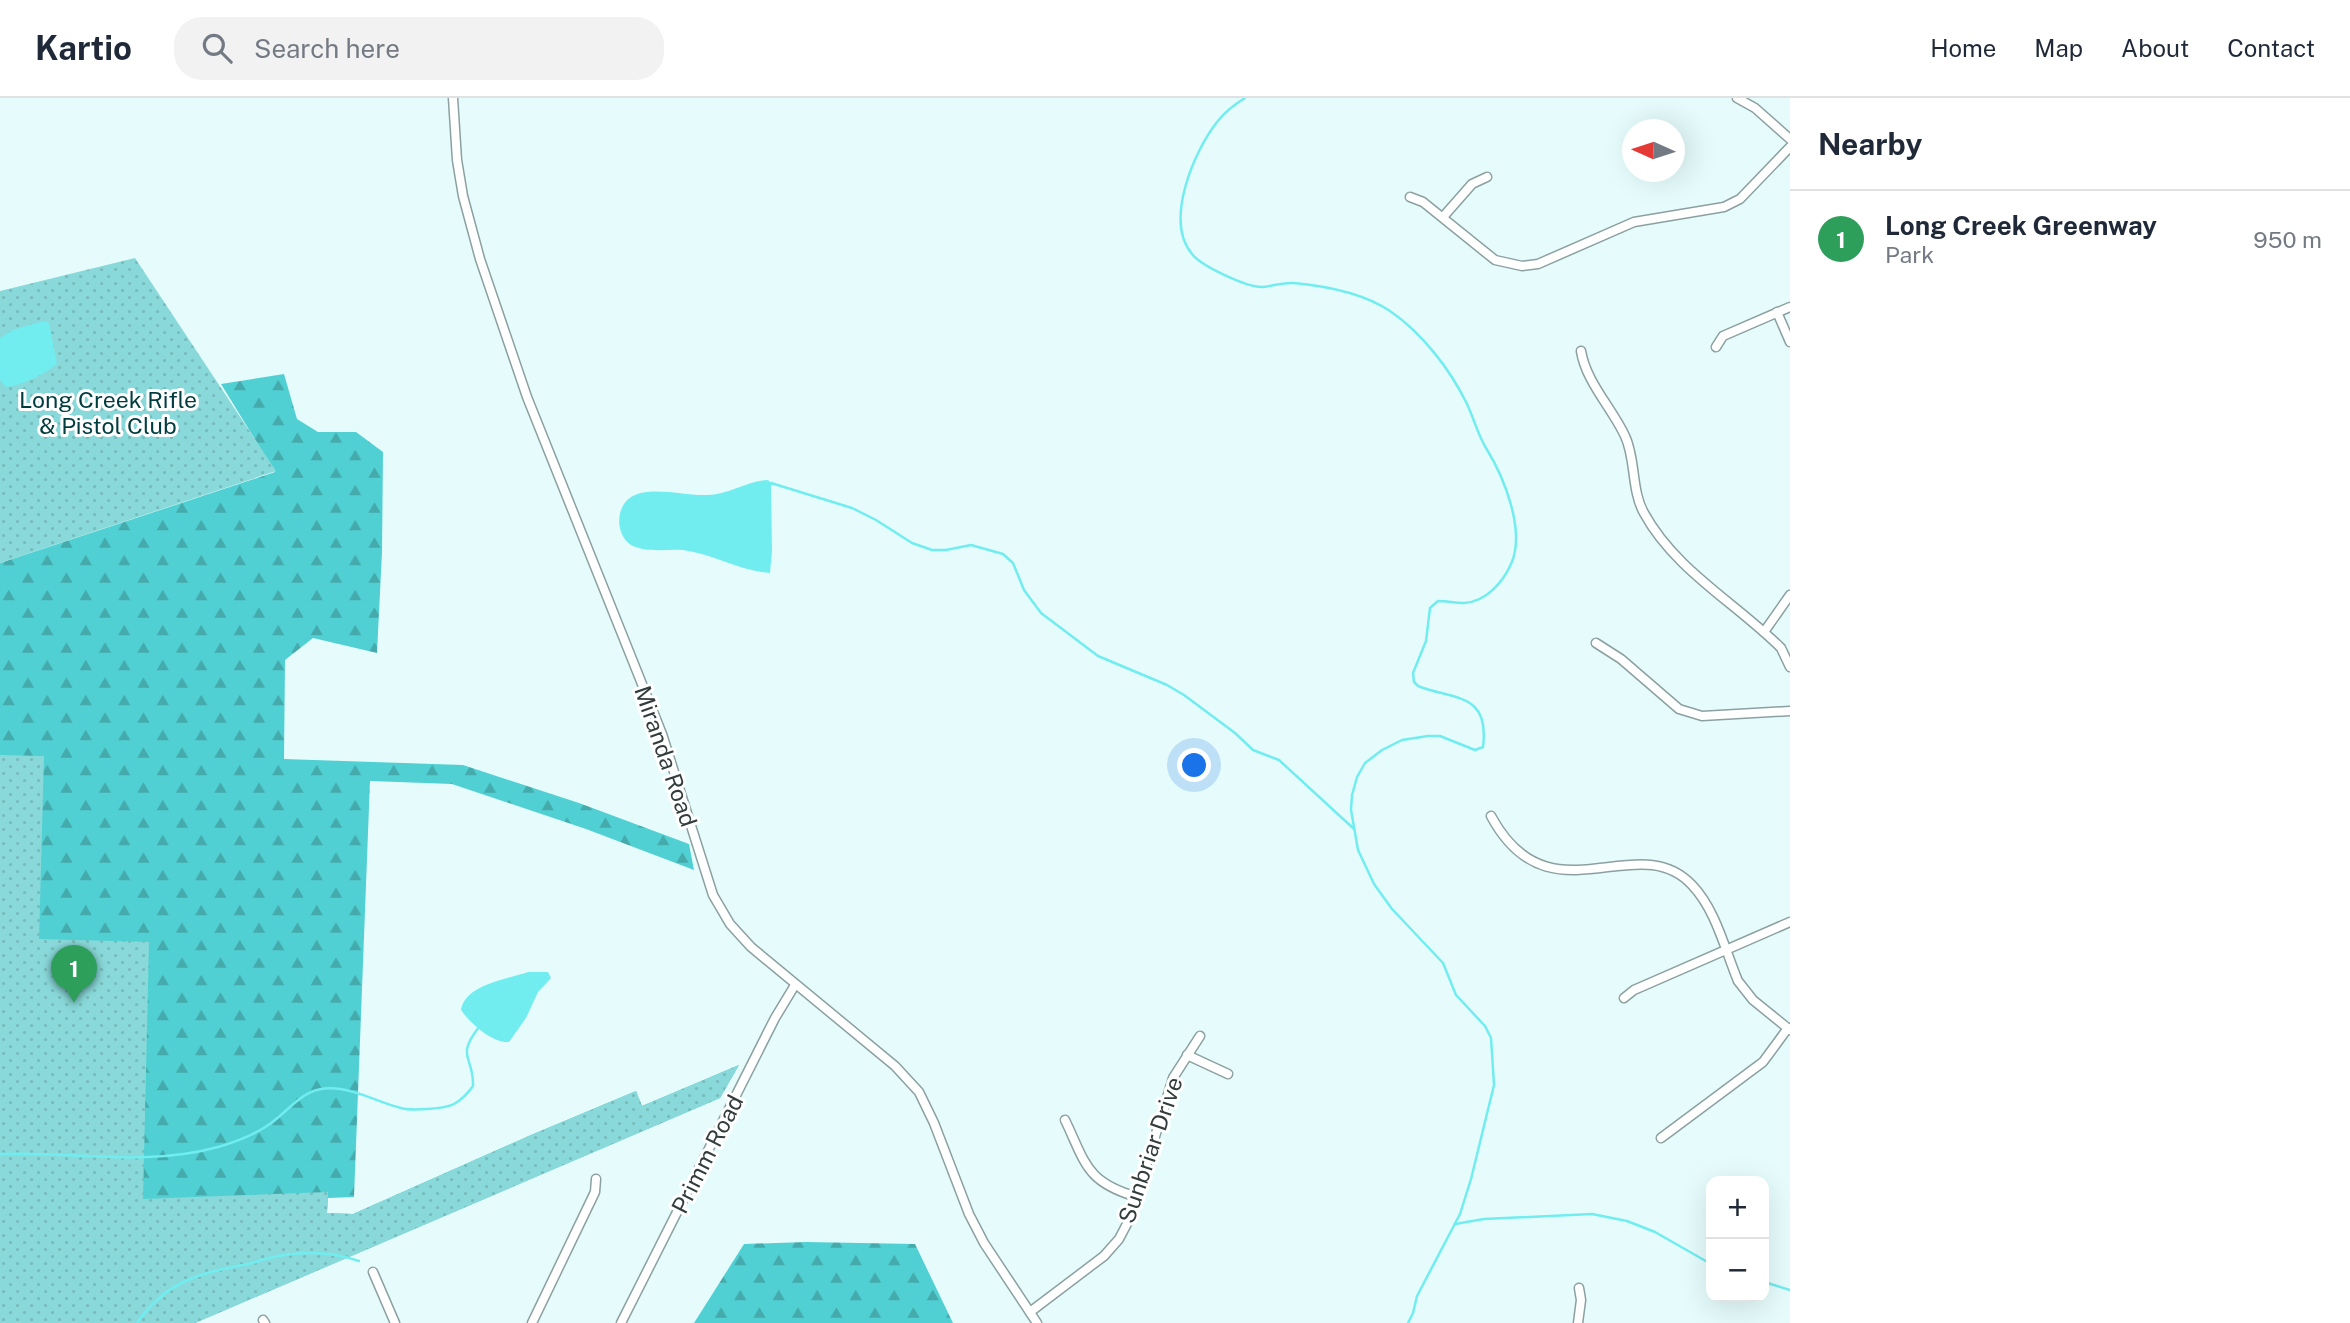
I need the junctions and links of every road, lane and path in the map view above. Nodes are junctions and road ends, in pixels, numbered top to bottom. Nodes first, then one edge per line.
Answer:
1 (453, 98) edge
2 (1737, 98) edge
3 (1790, 139) edge
4 (1790, 147) edge
5 (1488, 177) dead end
6 (1410, 198) dead end
7 (1443, 217) junction
8 (1790, 307) edge
9 (1777, 312) junction
10 (1790, 342) edge
11 (1716, 347) dead end
12 (1581, 351) dead end
13 (1790, 595) edge
14 (1764, 632) junction
15 (1596, 643) dead end
16 (1790, 667) edge
17 (1790, 710) edge
18 (1491, 816) dead end
19 (1790, 922) edge
20 (1725, 951) junction
21 (795, 985) junction
22 (1624, 998) dead end
23 (1789, 1029) edge
24 (1200, 1036) dead end
25 (1187, 1055) junction
26 (1228, 1074) dead end
27 (1065, 1120) dead end
28 (1661, 1138) dead end
29 (596, 1180) dead end
30 (1137, 1197) junction
31 (373, 1272) dead end
32 (1579, 1288) dead end
33 (1030, 1312) junction
34 (395, 1323) edge
35 (532, 1323) edge
36 (621, 1323) edge
37 (1037, 1323) edge
38 (1578, 1323) edge

1 - 21 street, Miranda Road
2 - 3 street
4 - 7 street
5 - 7 street
6 - 7 street
8 - 9 street
9 - 10 street
9 - 11 street
12 - 14 street
13 - 14 street
14 - 16 street
15 - 17 street
18 - 20 street
19 - 20 street
20 - 22 street
20 - 23 street
21 - 33 street, Miranda Road
21 - 36 street, Primm Road
23 - 28 street
24 - 25 street, Sunbriar Drive
25 - 26 street
25 - 30 street, Sunbriar Drive
27 - 30 street
29 - 35 street
30 - 33 street, Sunbriar Drive
31 - 34 street
32 - 38 street
33 - 37 street, Miranda Road

